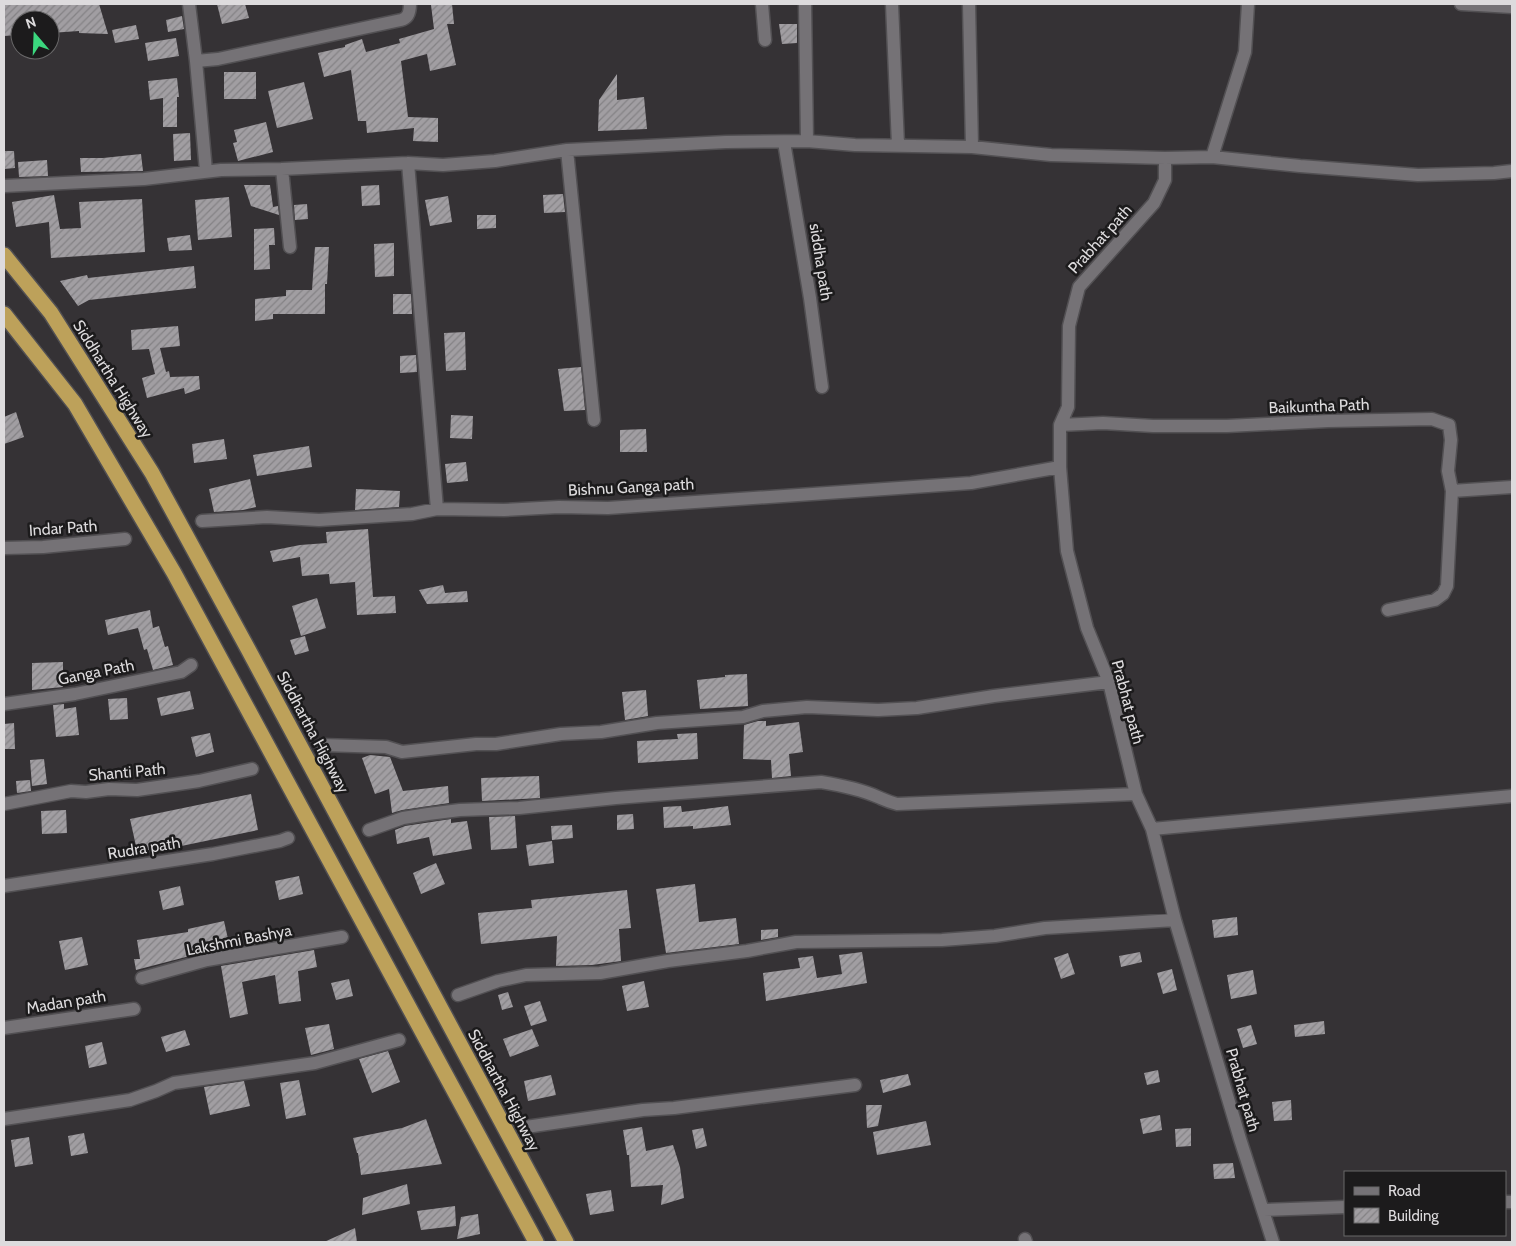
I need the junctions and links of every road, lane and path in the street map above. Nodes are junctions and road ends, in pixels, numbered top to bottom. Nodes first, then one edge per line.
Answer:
1 (189, 4) edge
2 (410, 4) edge
3 (762, 4) edge
4 (805, 4) edge
5 (892, 4) edge
6 (969, 4) edge
7 (1248, 4) edge
8 (1461, 4) edge
9 (1512, 7) edge
10 (765, 40) dead end
11 (196, 62) junction
12 (807, 141) junction
13 (784, 142) junction
14 (898, 145) junction
15 (972, 147) junction
16 (567, 150) junction
17 (1212, 157) junction
18 (1165, 158) junction
19 (408, 163) junction
20 (282, 169) junction
21 (206, 171) junction
22 (1512, 171) edge
23 (4, 186) edge
24 (290, 247) dead end
25 (4, 255) edge
26 (4, 314) edge
27 (822, 387) dead end
28 (594, 420) dead end
29 (1060, 425) junction
30 (1060, 467) junction
31 (1512, 487) edge
32 (1452, 491) junction
33 (436, 508) junction
34 (202, 521) dead end
35 (125, 539) dead end
36 (4, 548) edge
37 (1388, 610) dead end
38 (191, 665) dead end
39 (1109, 682) junction
40 (4, 704) edge
41 (322, 745) dead end
42 (252, 769) dead end
43 (1136, 794) junction
44 (1512, 796) edge
45 (4, 804) edge
46 (1152, 829) junction
47 (369, 830) dead end
48 (288, 838) dead end
49 (4, 886) edge
50 (1175, 920) junction
51 (342, 937) dead end
52 (142, 978) dead end
53 (458, 995) dead end
54 (134, 1009) dead end
55 (4, 1028) edge
56 (399, 1040) dead end
57 (855, 1085) dead end
58 (4, 1119) edge
59 (526, 1127) dead end
60 (1344, 1207) edge
61 (1264, 1210) junction
62 (536, 1242) edge
63 (566, 1242) edge
64 (1273, 1242) edge

1 - 11 street
2 - 11 street
3 - 10 street
4 - 12 street
5 - 14 street
6 - 15 street
7 - 17 street
8 - 9 street
11 - 21 street
12 - 13 street
12 - 14 street
13 - 16 street
13 - 27 street, siddha path
14 - 15 street
15 - 18 street
16 - 19 street
16 - 28 street
17 - 18 street
17 - 22 street
18 - 29 street, Prabhat path
19 - 20 street
19 - 33 street
20 - 21 street
20 - 24 street
21 - 23 street
25 - 63 highway, Siddhartha Highway
26 - 62 highway
29 - 30 street, Prabhat path
29 - 32 street, Baikuntha Path
30 - 33 street, Bishnu Ganga path
30 - 39 street, Prabhat path
31 - 32 street
32 - 37 street
33 - 34 street, Bishnu Ganga path
35 - 36 street, Indar Path
38 - 40 street, Ganga Path
39 - 41 street
39 - 43 street, Prabhat path
42 - 45 street, Shanti Path
43 - 46 street, Prabhat path
43 - 47 street
44 - 46 street
46 - 50 street, Prabhat path
48 - 49 street, Rudra path
50 - 53 street
50 - 61 street, Prabhat path
51 - 52 street, Lakshmi Bashya
54 - 55 street, Madan path
56 - 58 street
57 - 59 street
60 - 61 street
61 - 64 street, Prabhat path

